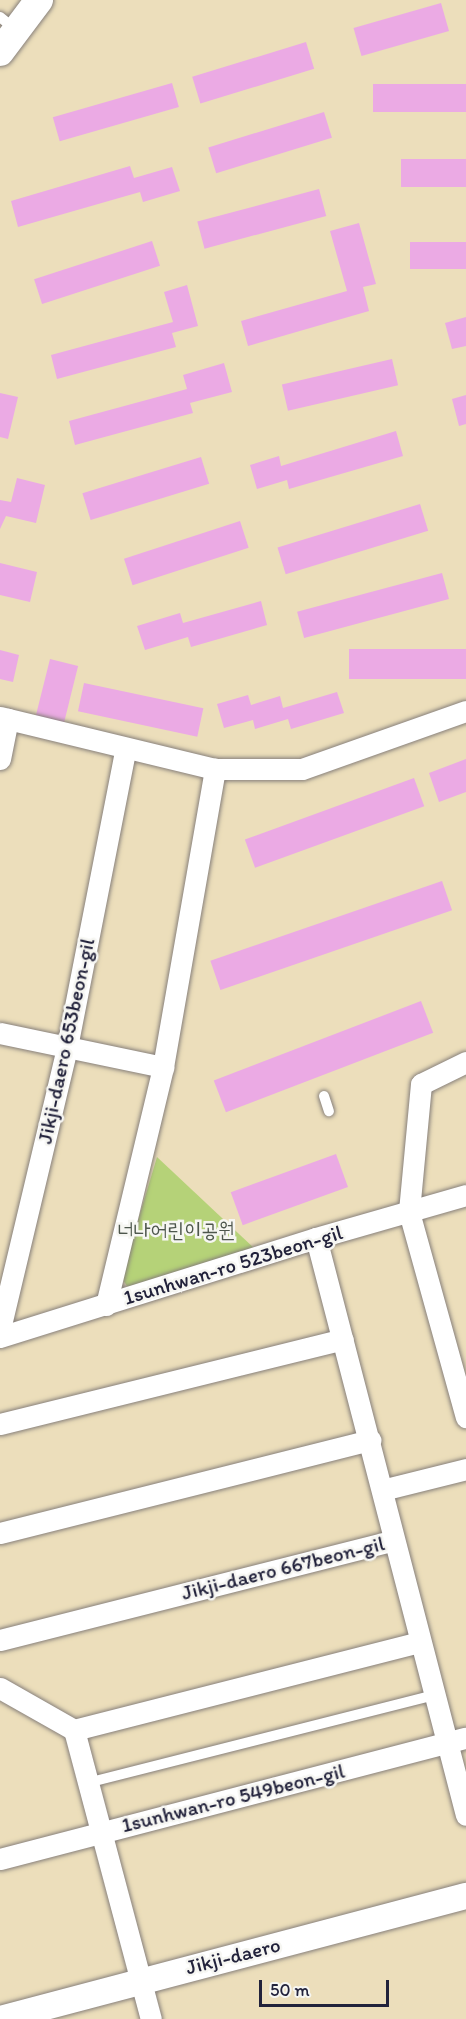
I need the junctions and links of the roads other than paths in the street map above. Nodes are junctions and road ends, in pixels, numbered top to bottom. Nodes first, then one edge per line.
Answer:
1 (39, 0) edge
2 (5, 33) edge
3 (466, 711) edge
4 (4, 718) edge
5 (125, 750) junction
6 (0, 759) edge
7 (215, 769) junction
8 (0, 1033) edge
9 (67, 1047) junction
10 (466, 1062) edge
11 (163, 1067) junction
12 (324, 1096) dead end
13 (329, 1111) dead end
14 (466, 1195) edge
15 (409, 1212) junction
16 (316, 1238) junction
17 (106, 1305) junction
18 (0, 1329) edge
19 (0, 1337) edge
20 (343, 1339) junction
21 (466, 1417) edge
22 (0, 1424) edge
23 (370, 1440) junction
24 (466, 1469) edge
25 (382, 1490) junction
26 (0, 1533) edge
27 (394, 1540) junction
28 (0, 1640) edge
29 (420, 1642) junction
30 (0, 1688) edge
31 (434, 1695) junction
32 (75, 1730) junction
33 (457, 1741) edge
34 (87, 1783) junction
35 (466, 1815) edge
36 (99, 1832) junction
37 (0, 1859) edge
38 (466, 1896) edge
39 (140, 1980) junction
40 (0, 2019) edge
41 (151, 2019) edge

1 - 2 main road
3 - 7 street
4 - 5 street
4 - 6 street
5 - 7 street
5 - 9 street, Jikji-daero 653beon-gil
7 - 11 street
8 - 9 street
9 - 11 street
9 - 18 street, Jikji-daero 653beon-gil
10 - 15 street
11 - 17 street
12 - 13 lane
14 - 15 street, 1sunhwan-ro 523beon-gil
15 - 16 street, 1sunhwan-ro 523beon-gil
15 - 21 street
16 - 17 street, 1sunhwan-ro 523beon-gil
16 - 20 street, Jikji-daero 667beon-gil
17 - 19 street, 1sunhwan-ro 523beon-gil
20 - 22 street
20 - 23 street, Jikji-daero 667beon-gil
23 - 25 street, Jikji-daero 667beon-gil
23 - 26 street
24 - 25 street
25 - 27 street, Jikji-daero 667beon-gil
27 - 28 street, Jikji-daero 667beon-gil
27 - 29 street, Jikji-daero 667beon-gil
29 - 31 street, Jikji-daero 667beon-gil
29 - 32 street
30 - 32 street
31 - 33 street, Jikji-daero 667beon-gil
31 - 34 lane
32 - 34 street
33 - 35 street, Jikji-daero 667beon-gil
33 - 36 street, 1sunhwan-ro 549beon-gil
34 - 36 street
36 - 37 street, 1sunhwan-ro 549beon-gil
36 - 39 street
38 - 39 street, Jikji-daero
39 - 40 street, Jikji-daero
39 - 41 street

